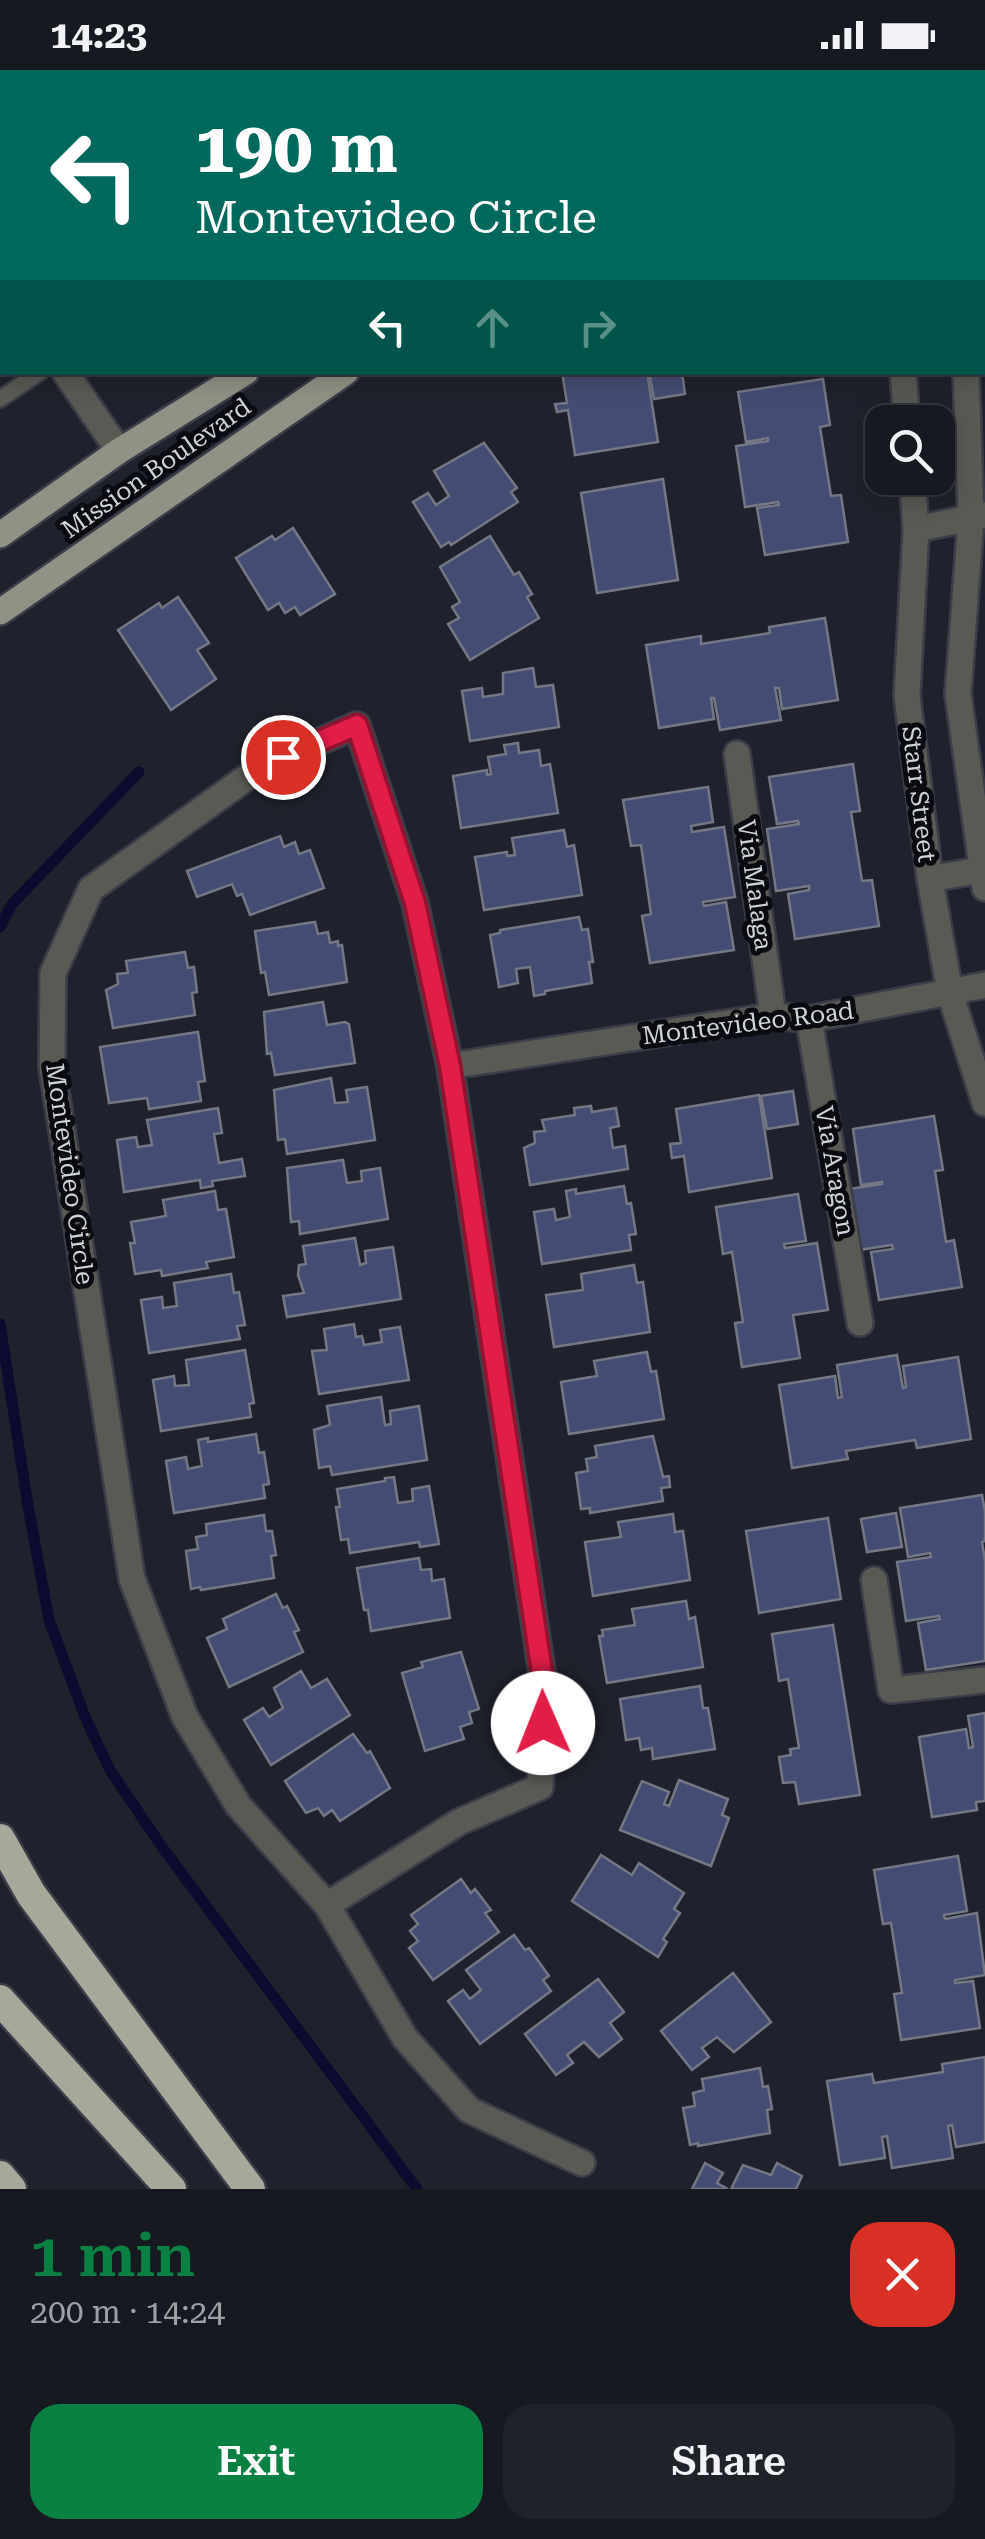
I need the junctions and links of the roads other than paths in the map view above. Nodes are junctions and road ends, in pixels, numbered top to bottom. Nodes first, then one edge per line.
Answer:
1 (36, 375) edge
2 (67, 375) edge
3 (241, 375) edge
4 (342, 375) edge
5 (903, 375) edge
6 (966, 375) edge
7 (0, 400) edge
8 (906, 405) edge
9 (119, 451) junction
10 (913, 495) edge
11 (978, 517) edge
12 (916, 529) junction
13 (0, 535) edge
14 (0, 612) edge
15 (736, 754) dead end
16 (984, 875) edge
17 (930, 878) junction
18 (985, 985) edge
19 (950, 993) junction
20 (774, 1016) junction
21 (809, 1019) junction
22 (450, 1066) junction
23 (985, 1103) edge
24 (860, 1323) dead end
25 (874, 1580) dead end
26 (985, 1680) edge
27 (0, 1839) edge
28 (327, 1905) junction
29 (0, 2000) edge
30 (582, 2163) dead end
31 (0, 2176) edge
32 (11, 2189) edge
33 (171, 2189) edge
34 (250, 2189) edge

1 - 7 lane
2 - 9 street
3 - 9 main road, Mission Boulevard
4 - 14 main road, Mission Boulevard
5 - 8 street
6 - 11 street, Starr Street
9 - 13 main road, Mission Boulevard
10 - 12 street, Starr Street
11 - 12 street
11 - 16 street, Starr Street
12 - 17 street, Starr Street
15 - 20 street, Via Malaga
16 - 17 street
17 - 19 street, Starr Street
18 - 19 street, Montevideo Road
19 - 21 street, Montevideo Road
19 - 23 street, Starr Street
20 - 21 street, Montevideo Road
20 - 22 street, Montevideo Road
21 - 24 street, Via Aragon
22 - 28 street, Montevideo Circle
22 - 28 street, Montevideo Circle
25 - 26 street
27 - 34 highway
28 - 30 street
29 - 33 highway
31 - 32 highway

